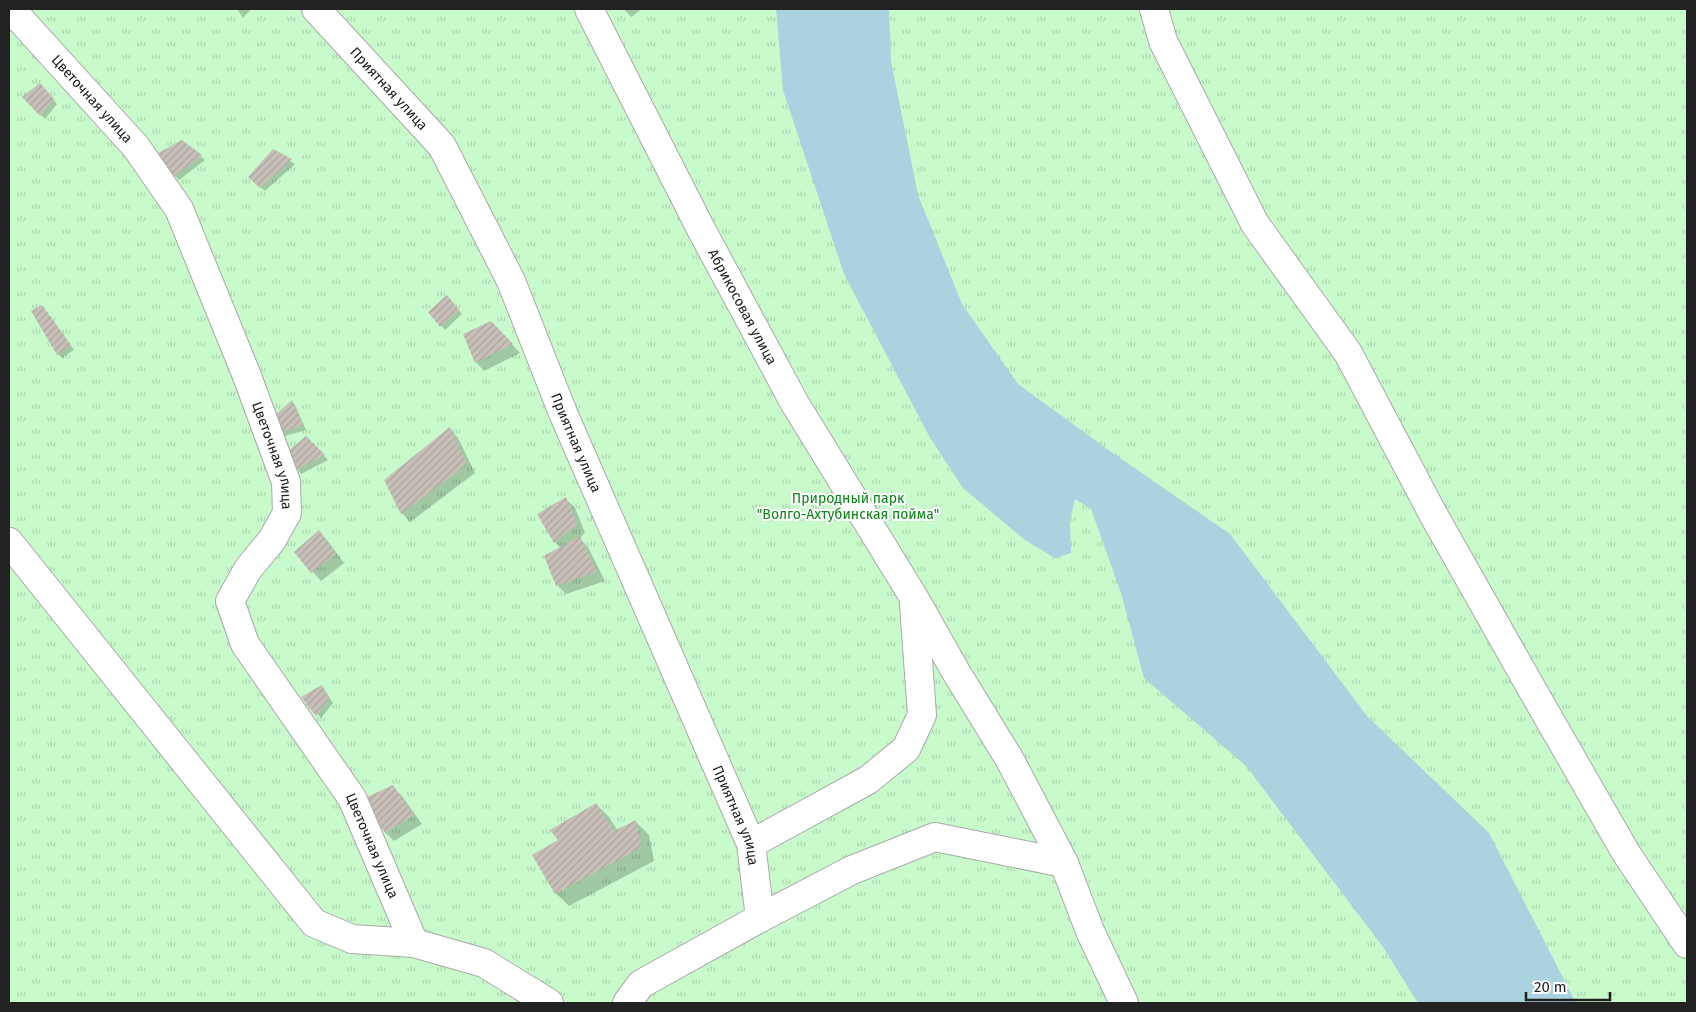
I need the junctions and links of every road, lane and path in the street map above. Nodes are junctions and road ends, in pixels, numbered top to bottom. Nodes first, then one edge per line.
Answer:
1 (11, 9) edge
2 (316, 9) edge
3 (1154, 9) edge
4 (593, 10) edge
5 (9, 542) edge
6 (913, 596) junction
7 (751, 844) junction
8 (1064, 863) junction
9 (760, 918) junction
10 (414, 943) junction
11 (1687, 944) edge
12 (549, 1003) edge
13 (627, 1003) edge
14 (1124, 1003) edge

1 - 10 street, Цветочная улица
2 - 7 street, Приятная улица
3 - 11 street
4 - 6 street, Абрикосовая улица
5 - 10 street
6 - 7 street
6 - 8 street, Абрикосовая улица
7 - 9 street, Приятная улица
8 - 9 street
8 - 14 street, Абрикосовая улица
9 - 13 street
10 - 12 street

